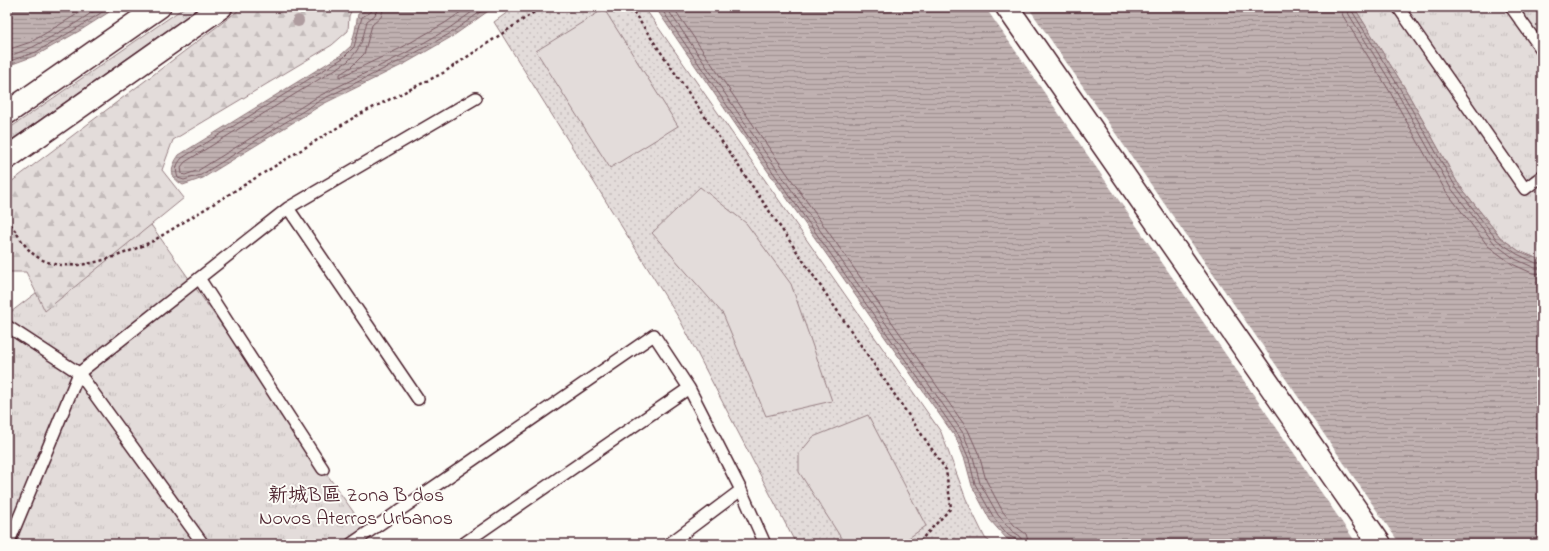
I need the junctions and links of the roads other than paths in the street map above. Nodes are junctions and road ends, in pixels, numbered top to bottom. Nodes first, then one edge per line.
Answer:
1 (159, 7) edge
2 (221, 7) edge
3 (1007, 7) edge
4 (1398, 7) edge
5 (1511, 7) edge
6 (1542, 50) edge
7 (476, 98) dead end
8 (7, 113) edge
9 (7, 158) edge
10 (1542, 176) edge
11 (288, 208) junction
12 (199, 278) junction
13 (7, 326) edge
14 (79, 373) junction
15 (689, 388) junction
16 (418, 399) dead end
17 (323, 469) dead end
18 (741, 490) junction
19 (8, 544) edge
20 (203, 544) edge
21 (352, 544) edge
22 (463, 544) edge
23 (669, 544) edge
24 (765, 544) edge
25 (1380, 544) edge

1 - 8 main road
2 - 9 main road
3 - 25 main road
4 - 10 lane
5 - 6 lane
7 - 11 lane
11 - 12 lane
11 - 16 lane
12 - 14 lane
12 - 17 lane
13 - 14 lane
14 - 19 lane
14 - 20 lane
15 - 18 lane
15 - 21 lane
15 - 22 lane
18 - 23 lane
18 - 24 lane

